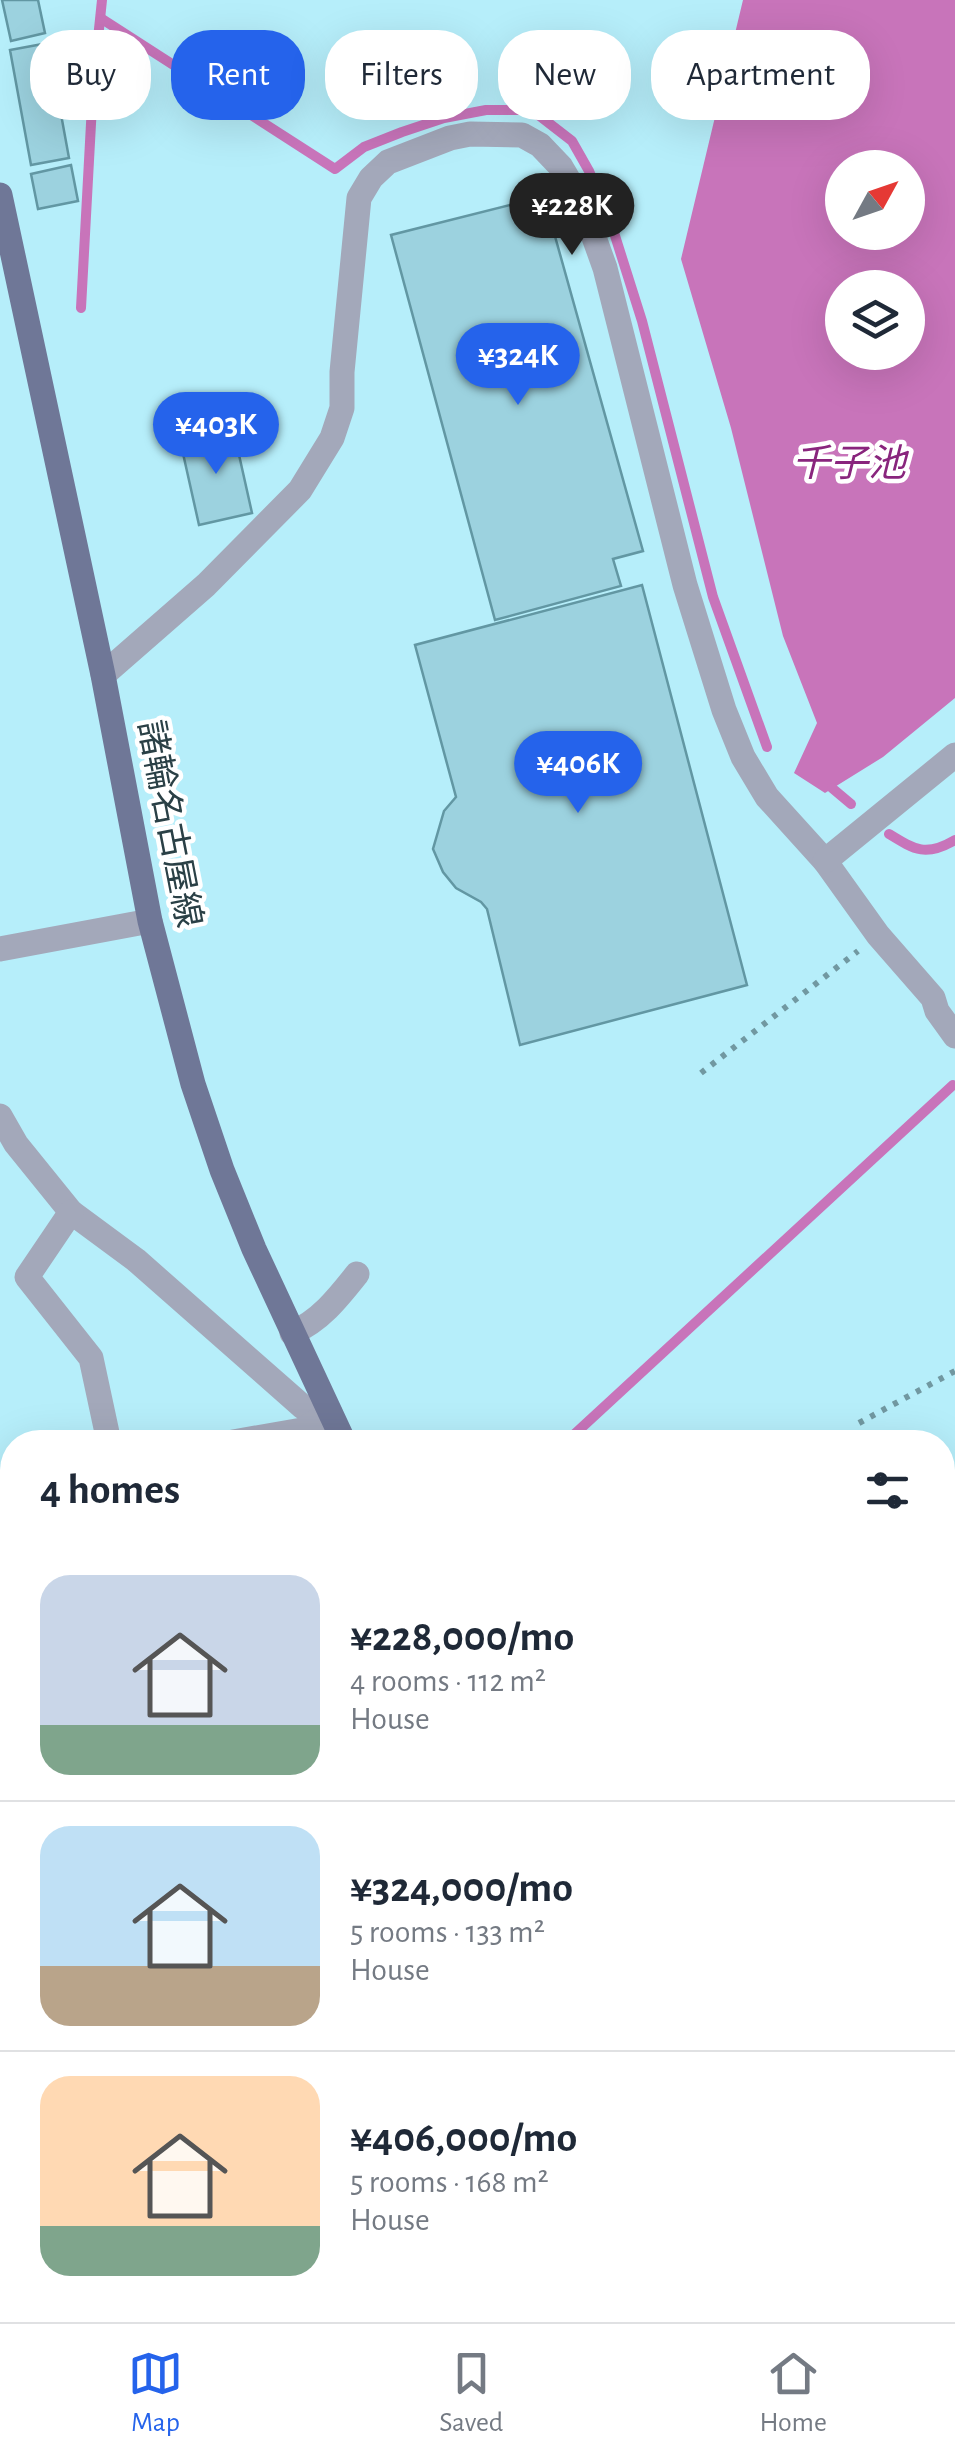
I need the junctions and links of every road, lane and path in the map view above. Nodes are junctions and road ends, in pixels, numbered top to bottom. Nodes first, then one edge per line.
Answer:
1 (0, 195) edge
2 (104, 675) junction
3 (955, 756) edge
4 (825, 862) junction
5 (150, 921) junction
6 (878, 935) junction
7 (0, 949) edge
8 (944, 998) edge
9 (955, 1036) edge
10 (701, 1073) dead end
11 (0, 1116) edge
12 (71, 1212) junction
13 (357, 1274) dead end
14 (292, 1333) junction
15 (955, 1371) edge
16 (330, 1412) junction
17 (859, 1424) dead end
18 (106, 1430) edge
19 (302, 1430) edge
20 (338, 1430) edge

1 - 2 main road, 諸輪名古屋線
2 - 4 street
2 - 5 main road, 諸輪名古屋線
3 - 4 street
4 - 6 street
5 - 7 street
5 - 14 main road, 諸輪名古屋線
6 - 8 street
6 - 10 path
8 - 9 street
11 - 12 street
12 - 16 street
12 - 18 street
13 - 14 street
14 - 16 main road, 諸輪名古屋線
15 - 17 path
16 - 19 street
16 - 20 main road, 諸輪名古屋線

